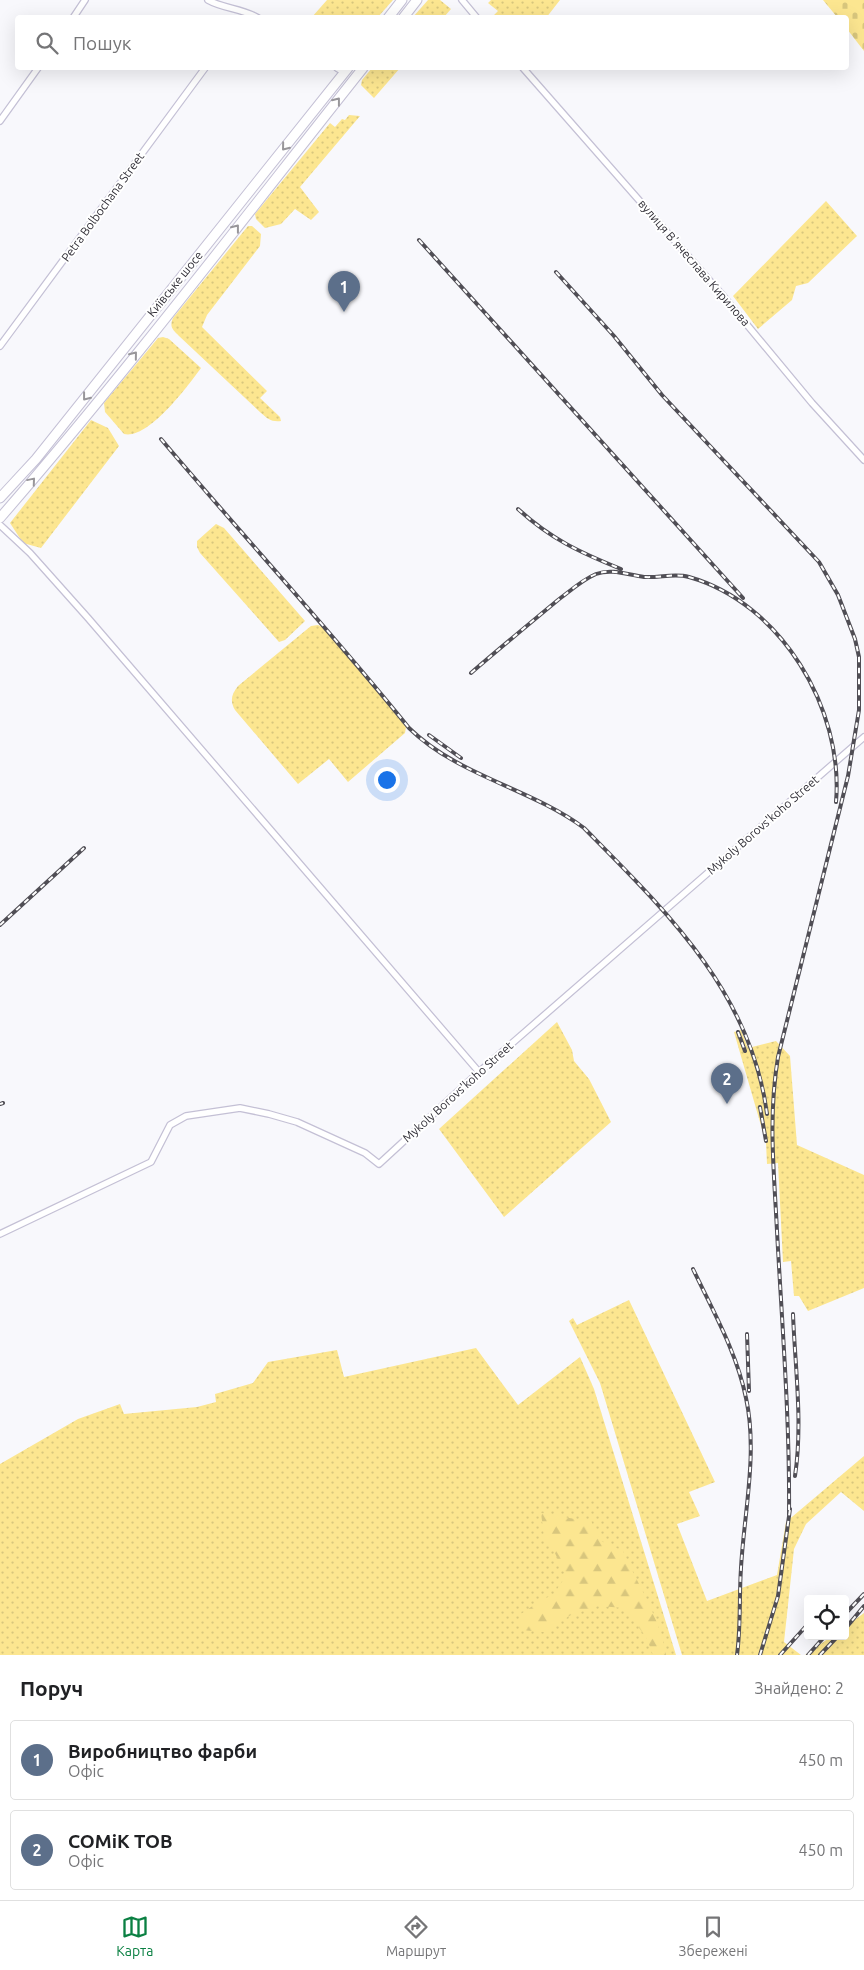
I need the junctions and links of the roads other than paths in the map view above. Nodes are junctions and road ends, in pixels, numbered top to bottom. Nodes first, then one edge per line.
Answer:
1 (85, 0) edge
2 (208, 0) edge
3 (239, 0) edge
4 (402, 0) edge
5 (417, 0) edge
6 (462, 0) edge
7 (235, 7) junction
8 (75, 15) edge
9 (244, 15) edge
10 (390, 15) edge
11 (405, 15) edge
12 (475, 15) edge
13 (37, 70) edge
14 (204, 70) edge
15 (342, 70) edge
16 (361, 70) edge
17 (525, 70) edge
18 (0, 121) edge
19 (0, 346) edge
20 (864, 460) edge
21 (0, 498) edge
22 (0, 518) edge
23 (0, 525) edge
24 (864, 736) edge
25 (479, 1072) junction
26 (0, 1234) edge

1 - 8 street
2 - 7 street
3 - 7 street
4 - 10 main road
5 - 11 main road
6 - 12 street
7 - 9 street
13 - 18 street
14 - 19 street, Petra Bolbochana Street
15 -> 21 main road, Київське шосе
22 -> 16 main road
17 - 20 street, вулиця Вʼячеслава Кирилова
23 - 25 street
24 - 25 street, Mykoly Borovs'koho Street
25 - 26 street, Mykoly Borovs'koho Street

